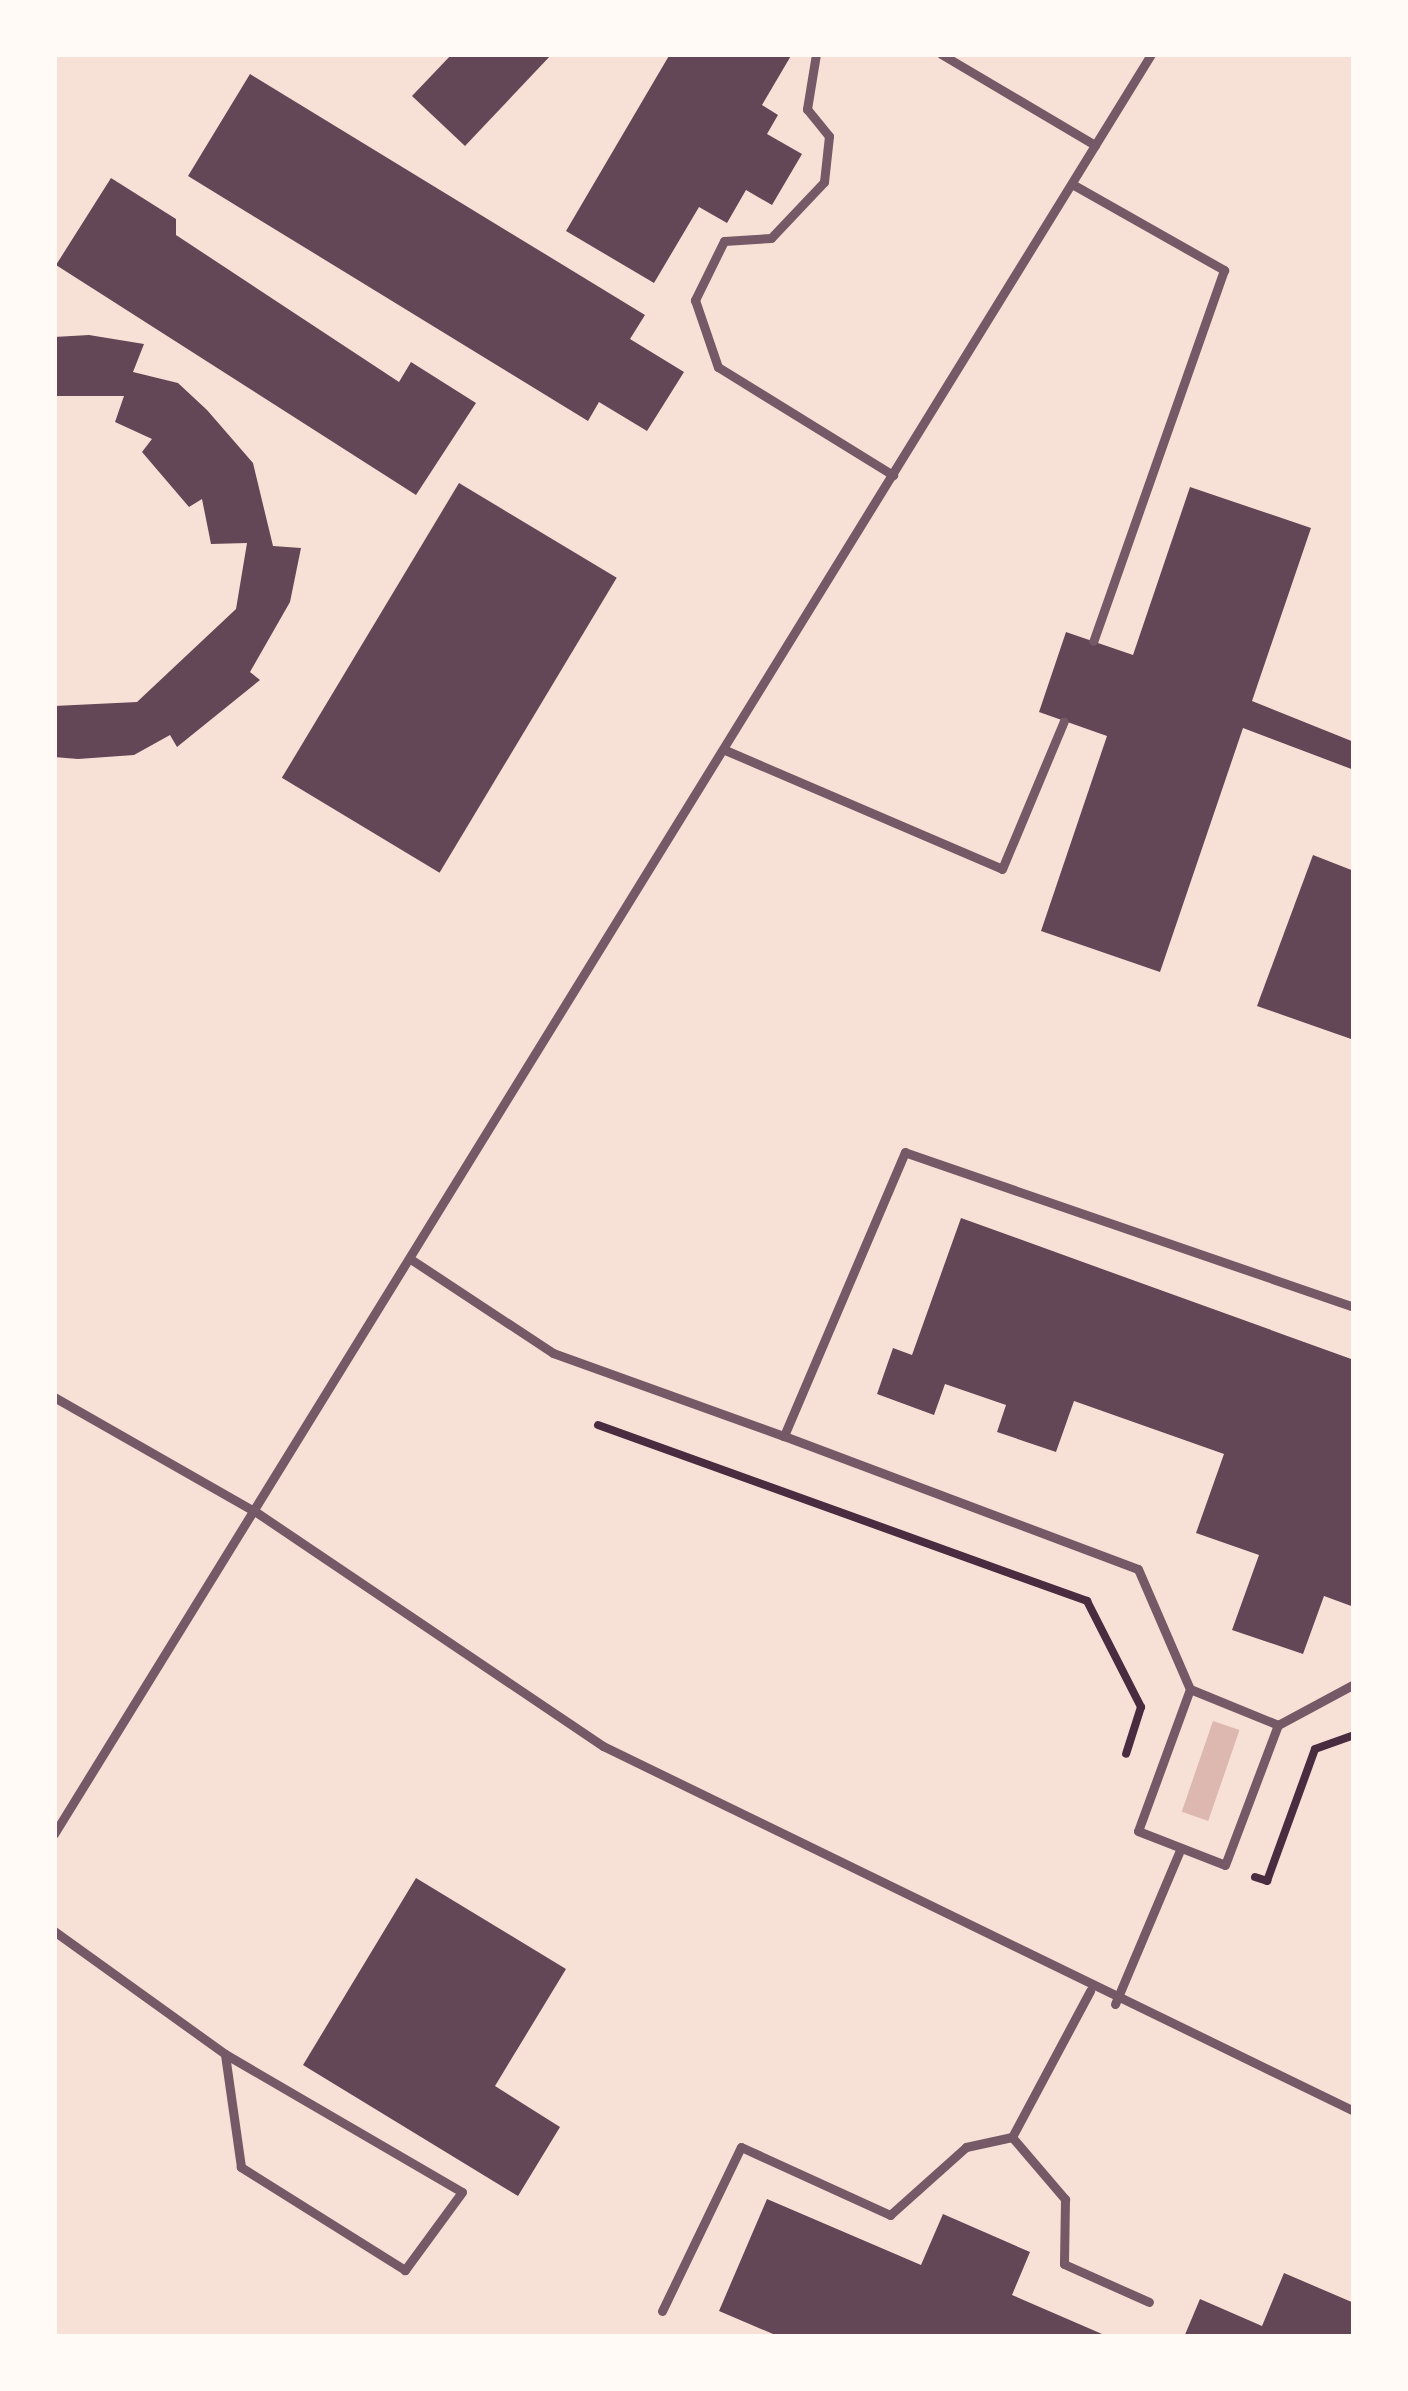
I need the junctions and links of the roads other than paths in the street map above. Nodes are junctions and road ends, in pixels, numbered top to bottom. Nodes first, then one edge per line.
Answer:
1 (816, 54) edge
2 (941, 54) edge
3 (1151, 54) edge
4 (1095, 145) junction
5 (1072, 184) junction
6 (892, 475) junction
7 (1093, 641) dead end
8 (1064, 721) dead end
9 (725, 750) junction
10 (412, 1260) junction
11 (1354, 1306) edge
12 (54, 1397) edge
13 (784, 1436) junction
14 (256, 1512) junction
15 (1354, 1684) edge
16 (1190, 1689) junction
17 (1278, 1725) junction
18 (54, 1834) edge
19 (1180, 1848) junction
20 (54, 1931) edge
21 (1090, 1991) junction
22 (1115, 2004) junction
23 (225, 2054) junction
24 (1354, 2111) edge
25 (1012, 2138) junction
26 (1149, 2302) dead end
27 (662, 2311) dead end

1 - 6 lane
2 - 4 lane
3 - 4 lane
4 - 5 lane
5 - 6 lane
5 - 7 lane
6 - 9 lane
8 - 9 lane
9 - 10 lane
10 - 13 lane
10 - 14 lane
11 - 13 lane
12 - 14 lane
13 - 16 lane
14 - 18 lane
14 - 21 lane
15 - 17 lane
16 - 17 lane
16 - 19 lane
17 - 19 lane
19 - 22 lane
20 - 23 lane
21 - 22 lane
21 - 25 lane
22 - 24 lane
23 - 23 lane
25 - 26 lane
25 - 27 lane

